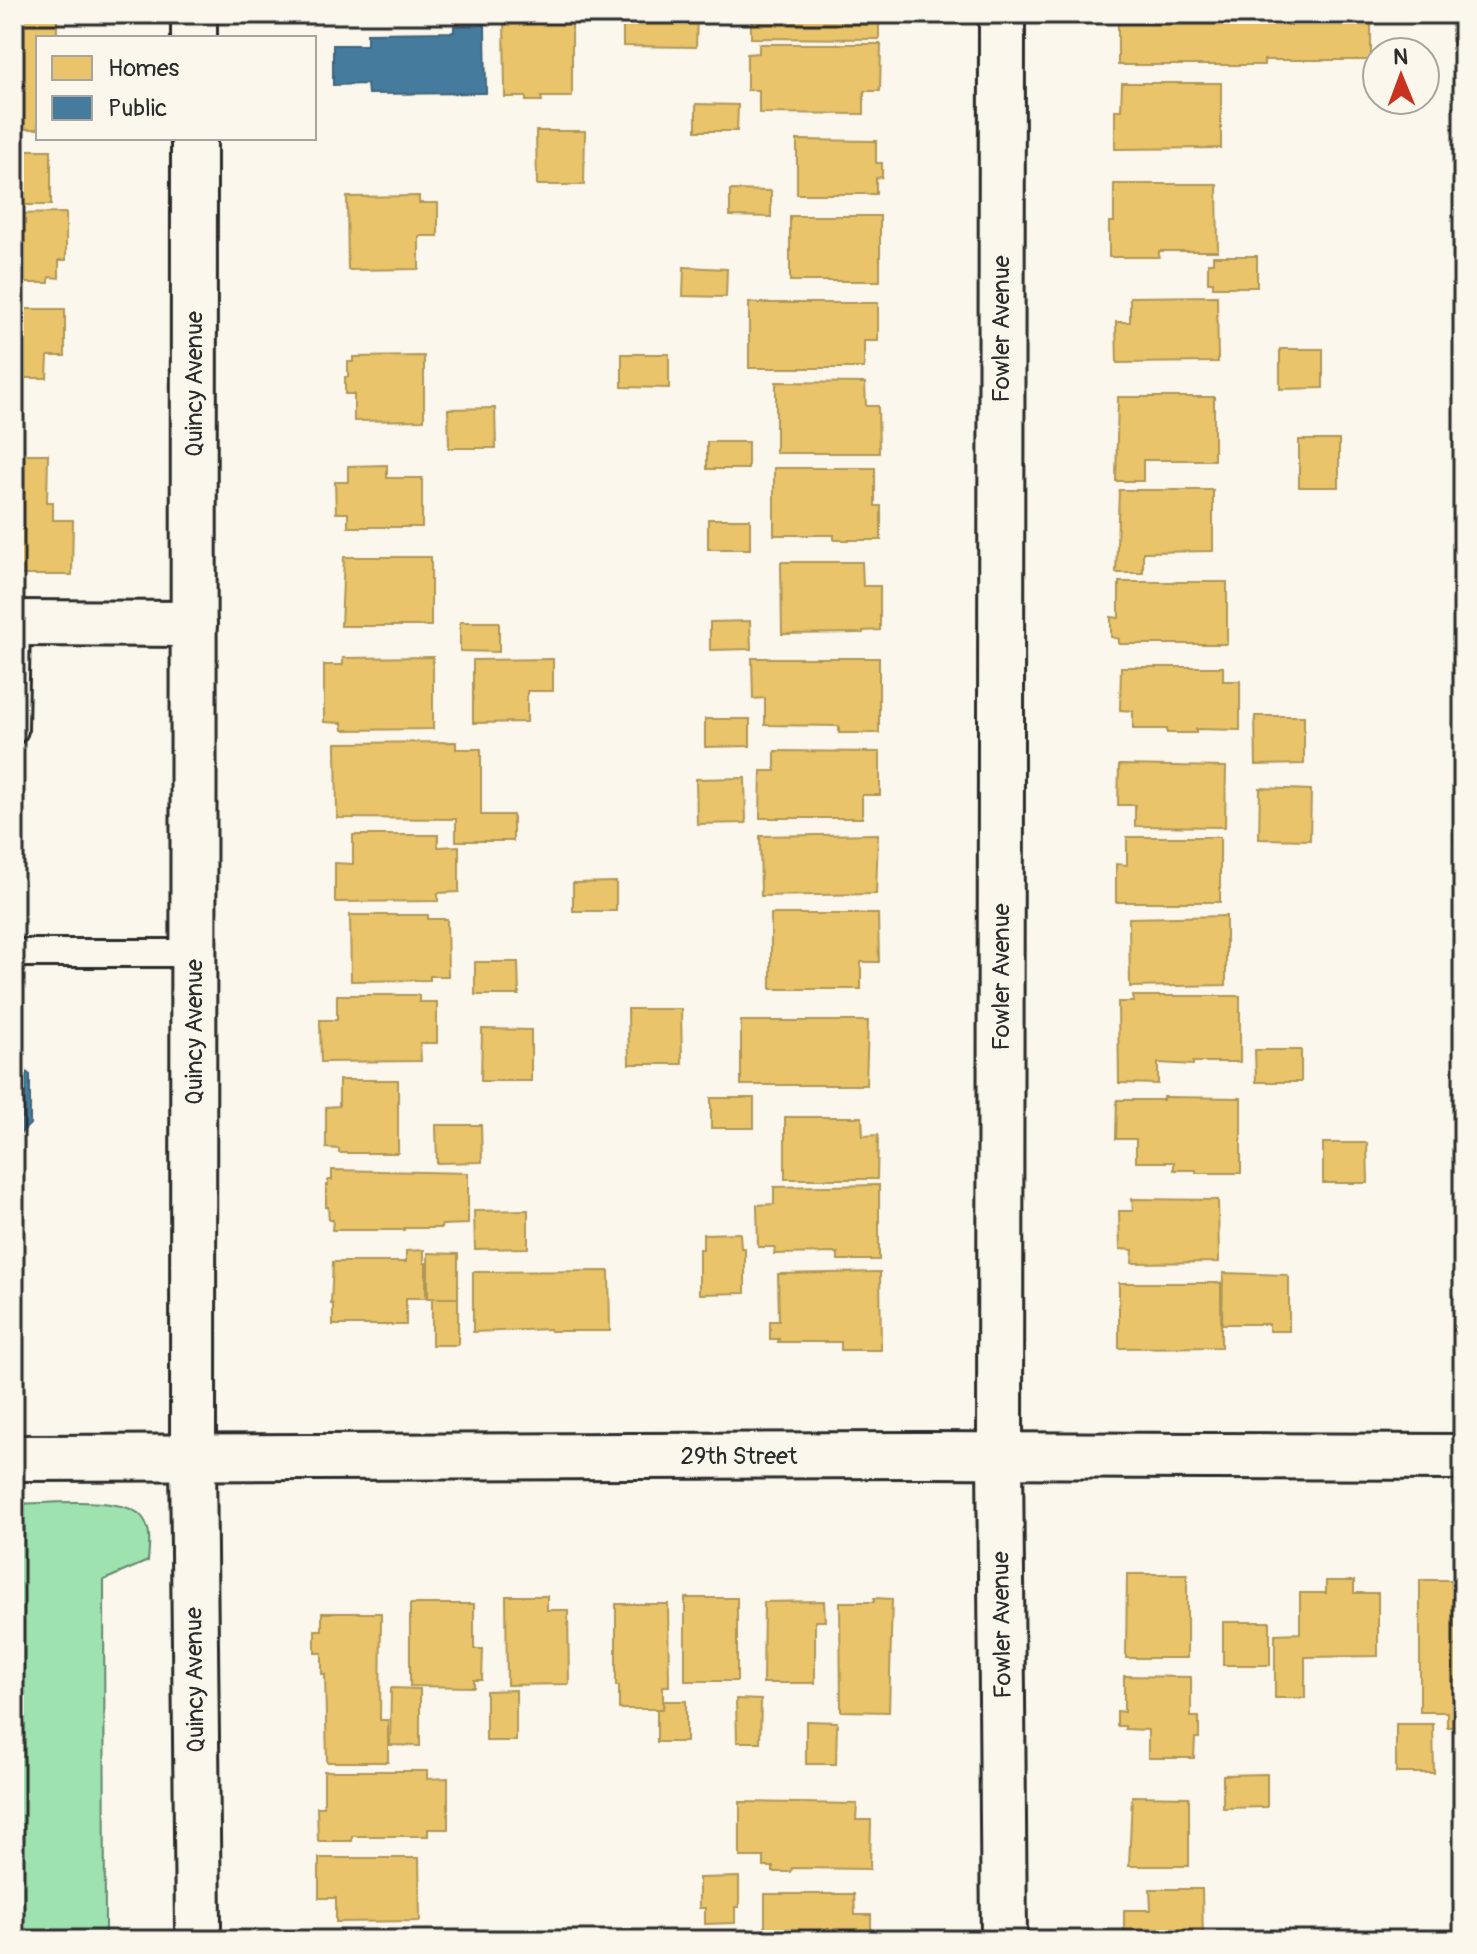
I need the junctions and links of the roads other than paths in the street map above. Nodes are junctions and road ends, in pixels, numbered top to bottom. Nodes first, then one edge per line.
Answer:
1 (194, 14) edge
2 (1002, 14) edge
3 (194, 36) edge
4 (194, 140) edge
5 (15, 623) edge
6 (194, 624) junction
7 (14, 730) edge
8 (14, 953) edge
9 (194, 953) junction
10 (1000, 1455) junction
11 (1463, 1457) edge
12 (14, 1458) edge
13 (193, 1458) junction
14 (198, 1926) dead end
15 (1004, 1940) edge

1 - 3 street
2 - 10 street, Fowler Avenue
4 - 6 street, Quincy Avenue
5 - 6 street
5 - 7 lane
6 - 9 street, Quincy Avenue
8 - 9 lane
9 - 13 street, Quincy Avenue
10 - 11 street, 29th Street
10 - 13 street, 29th Street
10 - 15 street, Fowler Avenue
12 - 13 street, 29th Street
13 - 14 street, Quincy Avenue

